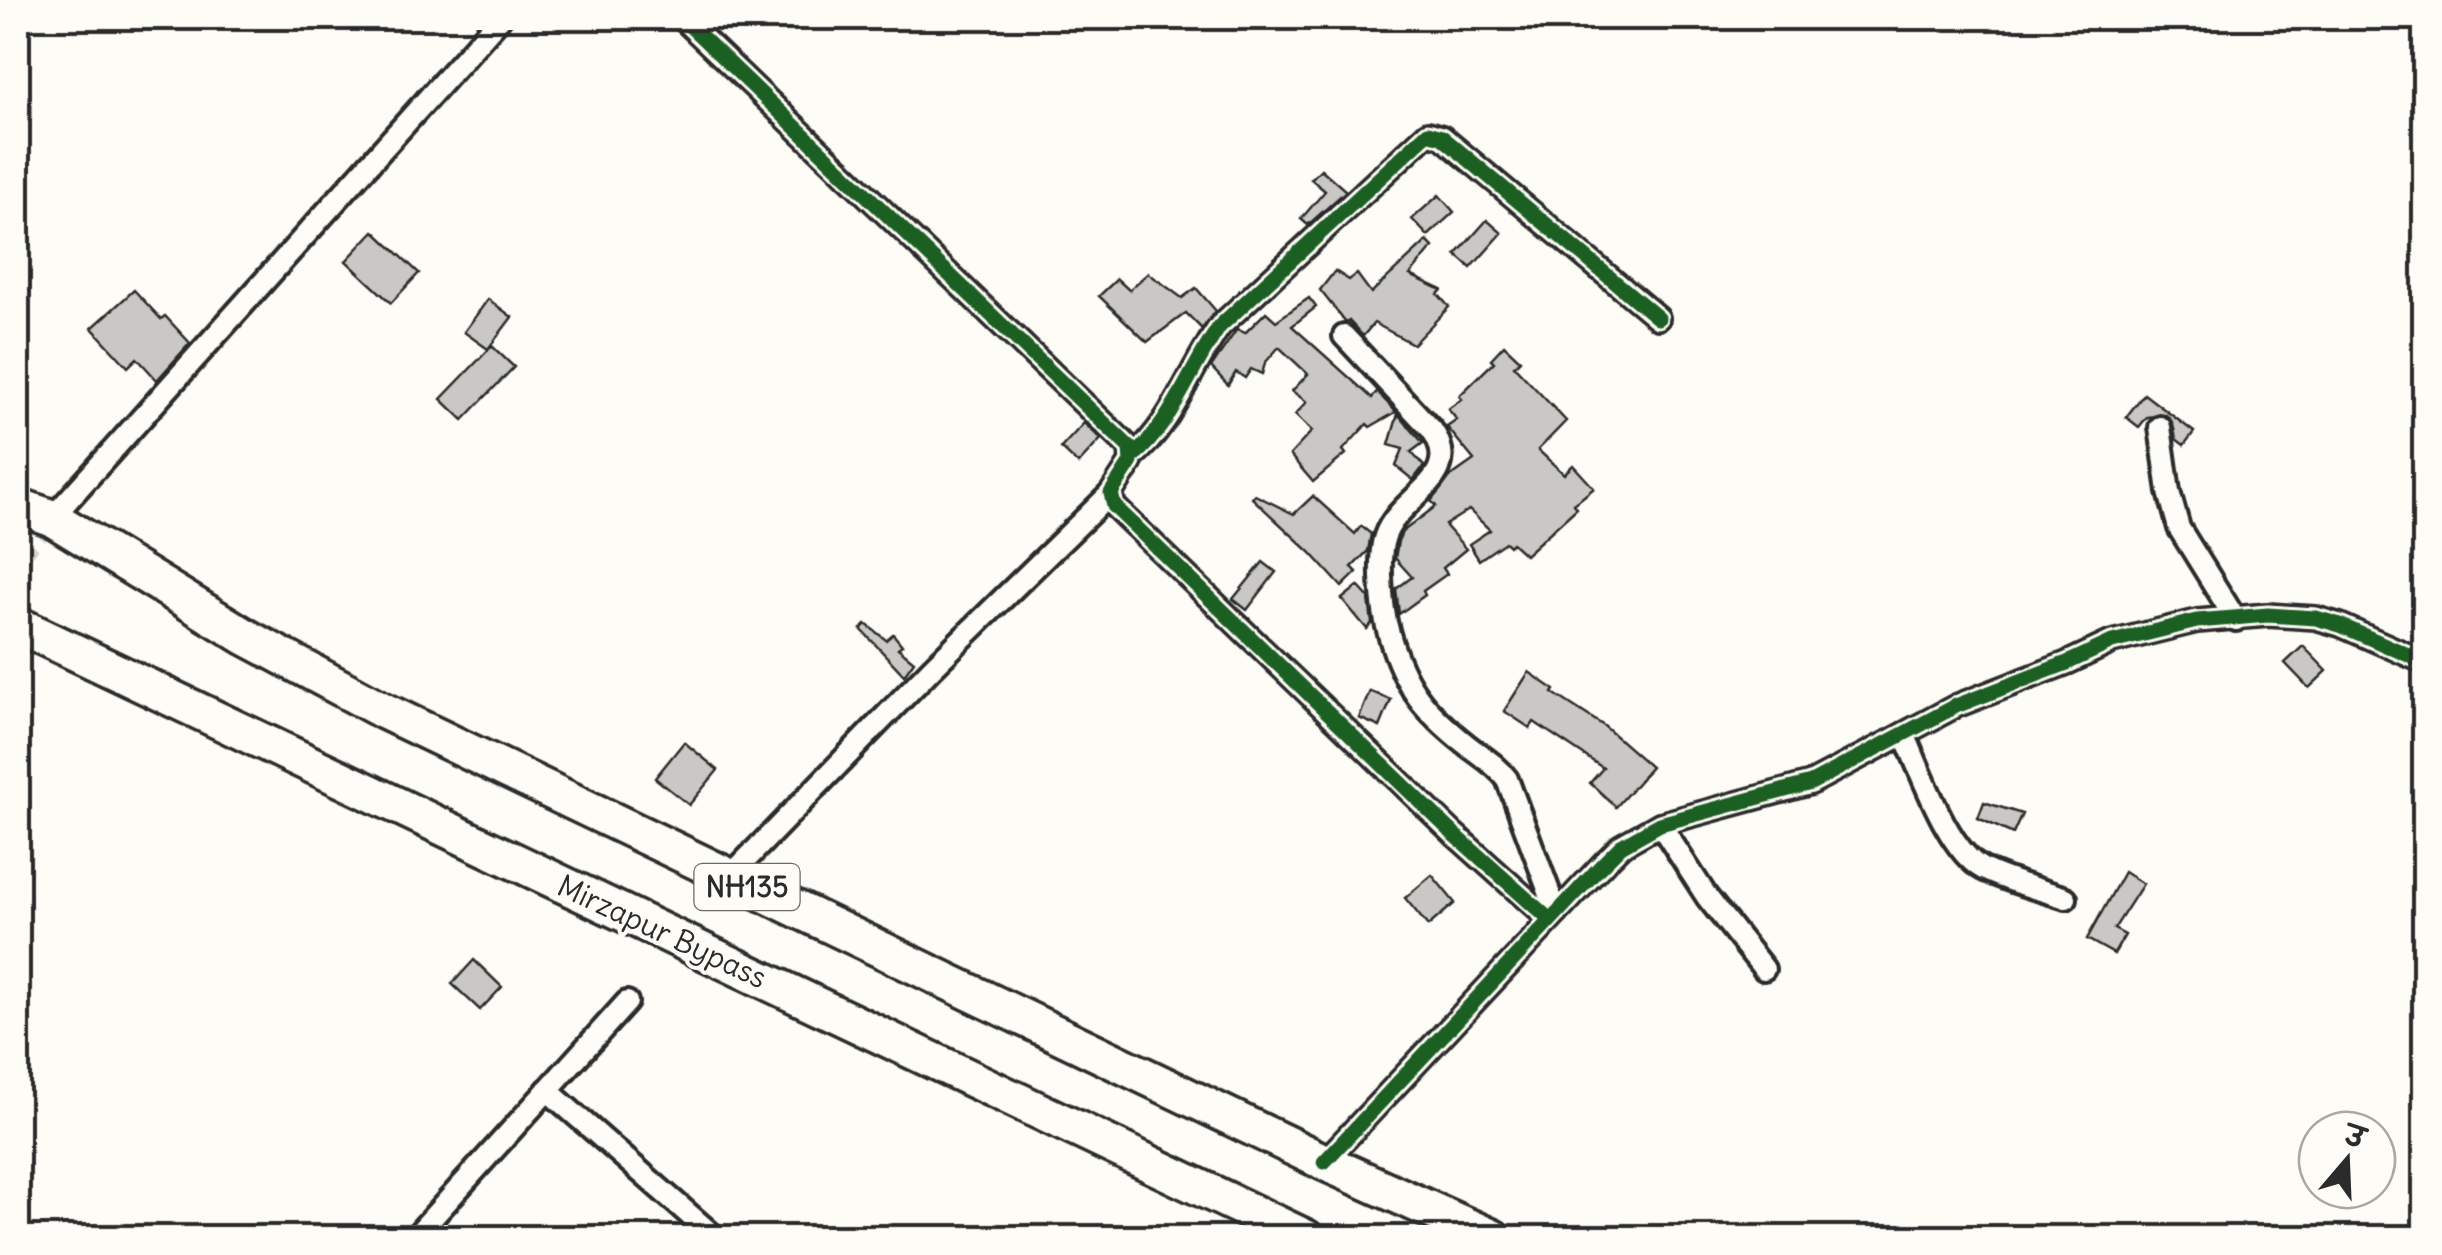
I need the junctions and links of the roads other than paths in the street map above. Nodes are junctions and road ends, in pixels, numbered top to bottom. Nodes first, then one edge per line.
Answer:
1 (500, 18) edge
2 (682, 18) edge
3 (1658, 318) dead end
4 (1344, 336) dead end
5 (2160, 427) dead end
6 (1132, 457) junction
7 (1110, 493) junction
8 (18, 506) edge
9 (52, 518) junction
10 (2236, 620) junction
11 (18, 624) edge
12 (2424, 662) edge
13 (1904, 734) junction
14 (1660, 824) junction
15 (735, 871) dead end
16 (2066, 898) dead end
17 (1554, 917) junction
18 (1764, 969) dead end
19 (627, 1002) dead end
20 (547, 1090) junction
21 (1324, 1162) junction
22 (414, 1238) edge
23 (716, 1238) edge
24 (1306, 1238) edge
25 (1493, 1238) edge

1 - 9 street
2 - 6 street
3 - 6 street
4 - 17 street
5 - 10 street
6 - 7 street
7 - 15 street
7 - 17 street
8 - 9 highway, NH135
9 - 21 highway, NH135
10 - 12 street
10 - 13 street
11 - 24 highway, Mirzapur Bypass / NH135
13 - 14 street
13 - 16 street
14 - 17 street
14 - 18 street
17 - 21 street
19 - 20 street
20 - 22 street
20 - 23 street
21 - 25 highway, NH135

